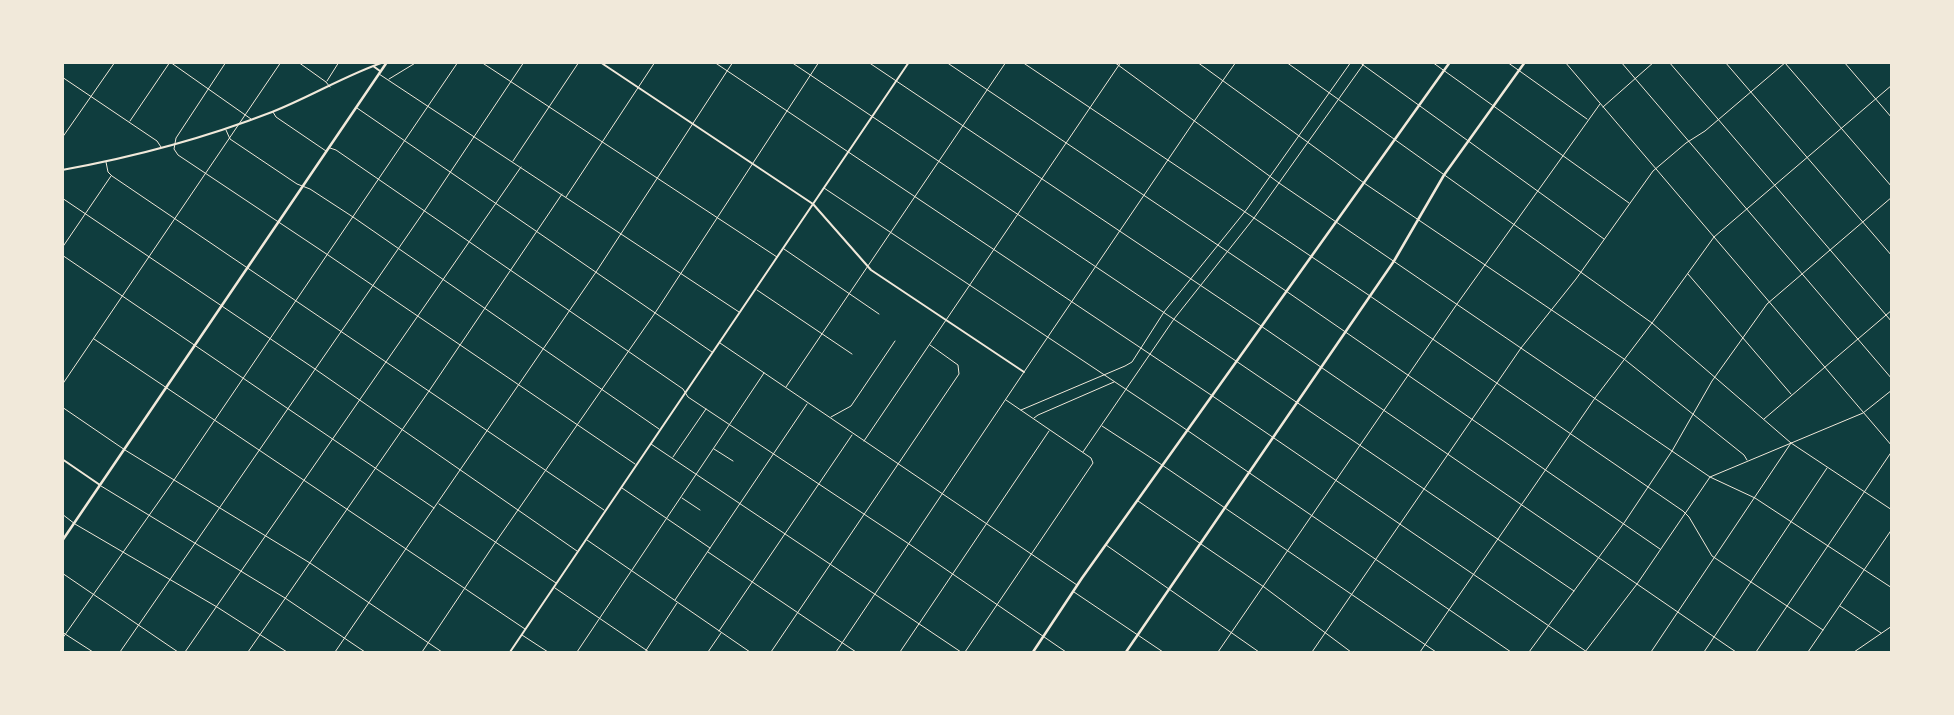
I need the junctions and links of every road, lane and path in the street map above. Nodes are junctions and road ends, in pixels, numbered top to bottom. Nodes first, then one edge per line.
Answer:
1 (115, 62) edge
2 (170, 62) edge
3 (226, 62) edge
4 (281, 62) edge
5 (298, 62) edge
6 (339, 62) edge
7 (386, 62) edge
8 (417, 62) edge
9 (458, 62) edge
10 (482, 62) edge
11 (524, 62) edge
12 (579, 62) edge
13 (600, 62) edge
14 (655, 62) edge
15 (714, 62) edge
16 (734, 62) edge
17 (791, 62) edge
18 (819, 62) edge
19 (868, 62) edge
20 (909, 62) edge
21 (946, 62) edge
22 (1006, 62) edge
23 (1022, 62) edge
24 (1114, 62) edge
25 (1121, 62) edge
26 (1197, 62) edge
27 (1236, 62) edge
28 (1286, 62) edge
29 (1352, 62) edge
30 (1360, 62) edge
31 (1365, 62) edge
32 (1432, 62) edge
33 (1450, 62) edge
34 (1507, 62) edge
35 (1525, 62) edge
36 (1565, 62) edge
37 (1621, 62) edge
38 (1654, 62) edge
39 (1669, 62) edge
40 (1725, 62) edge
41 (1844, 62) edge
42 (1785, 63) edge
43 (1363, 65) junction
44 (373, 66) junction
45 (1118, 66) junction
46 (1444, 71) junction
47 (1519, 71) junction
48 (380, 72) junction
49 (728, 72) junction
50 (811, 76) junction
51 (62, 77) edge
52 (1635, 79) junction
53 (389, 80) junction
54 (896, 81) junction
55 (1222, 81) junction
56 (326, 82) junction
57 (511, 82) junction
58 (1892, 85) edge
59 (330, 86) junction
60 (639, 87) junction
61 (208, 89) junction
62 (987, 90) junction
63 (1751, 92) junction
64 (1328, 94) junction
65 (91, 97) junction
66 (1875, 99) junction
67 (1338, 100) junction
68 (1600, 104) junction
69 (1419, 105) junction
70 (429, 106) junction
71 (1495, 106) junction
72 (1603, 107) junction
73 (357, 108) junction
74 (549, 108) junction
75 (1090, 108) junction
76 (272, 112) junction
77 (787, 112) junction
78 (246, 115) junction
79 (872, 116) junction
80 (1892, 118) edge
81 (251, 119) junction
82 (1195, 120) junction
83 (1588, 120) junction
84 (1719, 120) junction
85 (130, 122) junction
86 (240, 123) junction
87 (693, 123) junction
88 (963, 126) junction
89 (225, 128) junction
90 (1841, 128) junction
91 (1298, 136) junction
92 (475, 137) junction
93 (62, 138) edge
94 (230, 139) junction
95 (1395, 140) junction
96 (406, 141) junction
97 (1469, 141) junction
98 (602, 142) junction
99 (1688, 142) junction
100 (1066, 143) junction
101 (1307, 143) junction
102 (174, 144) junction
103 (162, 147) junction
104 (330, 147) junction
105 (327, 152) junction
106 (849, 152) junction
107 (1562, 155) junction
108 (1806, 157) junction
109 (940, 161) junction
110 (1168, 161) junction
111 (106, 162) junction
112 (513, 162) junction
113 (753, 163) junction
114 (520, 167) junction
115 (1655, 169) junction
116 (62, 170) edge
117 (450, 172) junction
118 (207, 173) junction
119 (1271, 175) junction
120 (112, 176) junction
121 (1444, 176) junction
122 (657, 178) junction
123 (1041, 179) junction
124 (379, 180) junction
125 (1279, 182) junction
126 (1364, 183) junction
127 (1774, 185) junction
128 (303, 186) junction
129 (1892, 187) edge
130 (824, 188) junction
131 (1537, 190) junction
132 (562, 194) junction
133 (915, 196) junction
134 (1144, 196) junction
135 (566, 197) junction
136 (62, 198) edge
137 (1892, 198) edge
138 (496, 203) junction
139 (1630, 203) junction
140 (813, 204) junction
141 (1746, 209) junction
142 (425, 210) junction
143 (1244, 212) junction
144 (86, 214) junction
145 (1018, 214) junction
146 (353, 217) junction
147 (716, 218) junction
148 (1254, 218) junction
149 (176, 219) junction
150 (1418, 219) junction
151 (1336, 221) junction
152 (278, 222) junction
153 (1863, 222) junction
154 (1513, 224) junction
155 (537, 232) junction
156 (1120, 232) junction
157 (892, 233) junction
158 (622, 234) junction
159 (1714, 237) junction
160 (1605, 239) junction
161 (469, 242) junction
162 (1219, 246) junction
163 (62, 248) edge
164 (398, 249) junction
165 (783, 249) junction
166 (994, 250) junction
167 (1830, 250) junction
168 (1227, 251) junction
169 (328, 254) junction
170 (62, 255) edge
171 (1892, 256) edge
172 (150, 257) junction
173 (777, 257) junction
174 (1311, 257) junction
175 (1394, 261) junction
176 (1484, 265) junction
177 (1096, 266) junction
178 (868, 267) junction
179 (248, 268) junction
180 (512, 270) junction
181 (596, 272) junction
182 (680, 273) junction
183 (1580, 273) junction
184 (1687, 273) junction
185 (1802, 274) junction
186 (443, 280) junction
187 (1192, 280) junction
188 (373, 286) junction
189 (970, 286) junction
190 (1201, 286) junction
191 (756, 290) junction
192 (1286, 291) junction
193 (850, 294) junction
194 (124, 296) junction
195 (1370, 296) junction
196 (296, 300) junction
197 (1072, 302) junction
198 (1769, 302) junction
199 (1457, 304) junction
200 (222, 307) junction
201 (486, 308) junction
202 (570, 310) junction
203 (1551, 310) junction
204 (1892, 310) edge
205 (1164, 312) junction
206 (655, 313) junction
207 (740, 313) junction
208 (879, 314) dead end
209 (1886, 315) junction
210 (418, 317) junction
211 (1174, 319) junction
212 (946, 320) junction
213 (1892, 322) edge
214 (1652, 323) junction
215 (1261, 326) junction
216 (341, 330) junction
217 (1346, 332) junction
218 (822, 334) junction
219 (1743, 337) junction
220 (270, 338) junction
221 (1048, 338) junction
222 (1858, 338) junction
223 (94, 339) junction
224 (1433, 340) junction
225 (895, 341) dead end
226 (719, 343) junction
227 (195, 344) junction
228 (930, 345) junction
229 (460, 346) junction
230 (1141, 348) junction
231 (1521, 348) junction
232 (544, 349) junction
233 (629, 351) junction
234 (712, 352) junction
235 (852, 354) dead end
236 (1150, 354) junction
237 (1624, 359) junction
238 (387, 361) junction
239 (1236, 361) junction
240 (1825, 367) junction
241 (1321, 368) junction
242 (315, 369) junction
243 (1024, 372) junction
244 (764, 373) junction
245 (1103, 375) junction
246 (1408, 375) junction
247 (1715, 376) junction
248 (244, 377) junction
249 (1892, 379) edge
250 (1114, 382) junction
251 (1497, 383) junction
252 (62, 385) edge
253 (519, 385) junction
254 (166, 387) junction
255 (786, 388) junction
256 (603, 390) junction
257 (1126, 390) junction
258 (1892, 390) edge
259 (430, 391) junction
260 (686, 393) junction
261 (1792, 395) junction
262 (1211, 396) junction
263 (1595, 398) junction
264 (1005, 399) junction
265 (360, 400) junction
266 (1297, 402) junction
267 (808, 403) junction
268 (62, 407) edge
269 (288, 408) junction
270 (706, 409) junction
271 (1022, 410) junction
272 (1385, 410) junction
273 (1863, 413) junction
274 (1693, 414) junction
275 (830, 418) junction
276 (1034, 418) junction
277 (1472, 418) junction
278 (1764, 419) junction
279 (214, 420) junction
280 (730, 424) junction
281 (578, 425) junction
282 (1102, 426) junction
283 (660, 429) junction
284 (403, 430) junction
285 (487, 430) junction
286 (1050, 430) junction
287 (1186, 430) junction
288 (853, 434) junction
289 (1570, 434) junction
290 (1273, 437) junction
291 (334, 439) junction
292 (864, 441) junction
293 (651, 443) junction
294 (1790, 443) junction
295 (1361, 446) junction
296 (1892, 446) edge
297 (714, 448) junction
298 (125, 450) junction
299 (260, 450) junction
300 (1672, 451) junction
301 (1892, 451) edge
302 (1082, 452) junction
303 (774, 454) junction
304 (1448, 454) junction
305 (673, 458) junction
306 (62, 459) edge
307 (1747, 460) junction
308 (733, 461) dead end
309 (898, 464) junction
310 (636, 465) junction
311 (1162, 465) junction
312 (376, 468) junction
313 (1827, 468) junction
314 (1546, 469) junction
315 (460, 470) junction
316 (546, 470) junction
317 (1248, 472) junction
318 (697, 474) junction
319 (1710, 477) junction
320 (174, 480) junction
321 (305, 480) junction
322 (1337, 481) junction
323 (819, 484) junction
324 (100, 485) junction
325 (620, 488) junction
326 (1648, 488) junction
327 (1424, 490) junction
328 (1865, 492) junction
329 (943, 494) junction
330 (682, 497) junction
331 (1755, 498) junction
332 (1138, 500) junction
333 (741, 503) junction
334 (438, 504) junction
335 (1522, 504) junction
336 (220, 508) junction
337 (434, 508) junction
338 (1224, 508) junction
339 (347, 509) junction
340 (518, 510) junction
341 (605, 510) junction
342 (700, 510) dead end
343 (1892, 510) edge
344 (1685, 513) junction
345 (62, 514) edge
346 (863, 514) junction
347 (148, 515) junction
348 (1312, 516) junction
349 (667, 520) junction
350 (1791, 521) junction
351 (987, 523) junction
352 (1624, 523) junction
353 (75, 524) junction
354 (1400, 524) junction
355 (1892, 528) edge
356 (786, 533) junction
357 (266, 536) junction
358 (586, 540) junction
359 (1497, 540) junction
360 (62, 541) edge
361 (495, 542) junction
362 (195, 543) junction
363 (1200, 543) junction
364 (909, 544) junction
365 (1105, 545) junction
366 (1828, 546) junction
367 (710, 548) junction
368 (1660, 548) junction
369 (406, 549) junction
370 (578, 551) junction
371 (1288, 551) junction
372 (122, 552) junction
373 (708, 552) junction
374 (1032, 554) junction
375 (1599, 558) junction
376 (1715, 558) junction
377 (1376, 560) junction
378 (310, 563) junction
379 (830, 564) junction
380 (1864, 570) junction
381 (241, 572) junction
382 (632, 572) junction
383 (62, 573) edge
384 (953, 574) junction
385 (1473, 575) junction
386 (170, 579) junction
387 (1751, 581) junction
388 (753, 582) junction
389 (556, 583) junction
390 (1637, 584) junction
391 (1077, 585) junction
392 (1264, 587) junction
393 (553, 588) junction
394 (1892, 588) edge
395 (1169, 589) junction
396 (465, 590) junction
397 (1073, 591) junction
398 (1574, 591) junction
399 (93, 594) junction
400 (875, 594) junction
401 (1352, 595) junction
402 (285, 598) junction
403 (675, 600) junction
404 (678, 603) junction
405 (369, 604) junction
406 (998, 605) junction
407 (1788, 606) junction
408 (1840, 606) junction
409 (217, 607) junction
410 (1450, 610) junction
411 (797, 612) junction
412 (1678, 612) junction
413 (600, 618) junction
414 (920, 624) junction
415 (138, 625) junction
416 (1548, 626) junction
417 (1892, 626) edge
418 (525, 630) junction
419 (1823, 630) junction
420 (62, 632) edge
421 (720, 632) junction
422 (1232, 632) junction
423 (1326, 633) junction
424 (1881, 633) junction
425 (66, 634) junction
426 (260, 634) junction
427 (522, 635) junction
428 (1138, 635) junction
429 (1044, 636) junction
430 (1715, 637) junction
431 (62, 639) edge
432 (344, 639) junction
433 (428, 643) junction
434 (842, 643) junction
435 (1425, 645) junction
436 (646, 651) edge
437 (93, 652) edge
438 (120, 652) edge
439 (178, 652) edge
440 (185, 652) edge
441 (248, 652) edge
442 (287, 652) edge
443 (335, 652) edge
444 (364, 652) edge
445 (422, 652) edge
446 (442, 652) edge
447 (510, 652) edge
448 (548, 652) edge
449 (577, 652) edge
450 (649, 652) edge
451 (708, 652) edge
452 (750, 652) edge
453 (771, 652) edge
454 (836, 652) edge
455 (856, 652) edge
456 (900, 652) edge
457 (961, 652) edge
458 (965, 652) edge
459 (1032, 652) edge
460 (1066, 652) edge
461 (1126, 652) edge
462 (1163, 652) edge
463 (1218, 652) edge
464 (1259, 652) edge
465 (1312, 652) edge
466 (1352, 652) edge
467 (1420, 652) edge
468 (1436, 652) edge
469 (1511, 652) edge
470 (1529, 652) edge
471 (1586, 652) edge
472 (1651, 652) edge
473 (1704, 652) edge
474 (1736, 652) edge
475 (1756, 652) edge
476 (1808, 652) edge
477 (1854, 652) edge

1 - 65 street
2 - 61 street
2 - 85 street
3 - 61 street
4 - 78 street
5 - 56 street
6 - 56 street
7 - 44 street
7 - 48 main road
8 - 53 street
9 - 70 street
10 - 57 street
11 - 57 street
12 - 74 street
13 - 60 street
14 - 60 street
15 - 49 street
16 - 49 street
17 - 50 street
18 - 50 street
19 - 54 street
20 - 54 street
21 - 62 street
22 - 62 street
23 - 75 street
24 - 45 street
25 - 45 street
26 - 55 street
27 - 55 street
28 - 64 street
29 - 64 street
30 - 43 street
31 - 43 street
32 - 46 street
33 - 46 main road
34 - 47 street
35 - 47 main road
36 - 68 street
37 - 52 street
38 - 52 street
39 - 84 street
40 - 63 street
41 - 66 street
42 - 63 street
42 - 90 street
43 - 67 street
43 - 69 street
44 - 48 street
44 - 59 street
45 - 75 street
45 - 82 street
46 - 69 main road
46 - 71 street
47 - 71 main road
47 - 83 street
48 - 53 street
48 - 73 main road
49 - 77 street
49 - 87 street
50 - 77 street
50 - 79 street
51 - 65 street
52 - 72 street
52 - 99 street
53 - 70 street
54 - 79 street
54 - 88 street
55 - 82 street
55 - 91 street
56 - 59 street
57 - 74 street
57 - 92 street
58 - 66 street
59 - 76 street
60 - 87 street
60 - 98 street
61 - 78 street
61 - 102 street
62 - 88 street
62 - 100 street
63 - 84 street
63 - 108 street
64 - 67 street
64 - 91 street
65 - 85 street
65 - 93 street
66 - 80 street
66 - 90 street
67 - 95 street
67 - 101 street
68 - 72 street
68 - 83 street
69 - 95 main road
69 - 97 street
70 - 92 street
70 - 96 street
71 - 97 main road
71 - 107 street
72 - 115 street
73 - 96 street
73 - 104 main road
74 - 98 street
74 - 112 street
75 - 100 street
75 - 110 street
76 - 81 street
76 - 105 street
77 - 106 street
77 - 113 street
78 - 81 street
78 - 86 street
79 - 106 street
79 - 109 street
81 - 86 street
82 - 110 street
82 - 119 street
83 - 107 street
84 - 99 street
84 - 127 street
85 - 103 street
86 - 89 street
86 - 94 street
87 - 113 street
87 - 122 street
88 - 109 street
88 - 123 street
89 - 94 street
89 - 102 street
90 - 108 street
90 - 129 street
91 - 101 street
91 - 119 street
92 - 112 street
92 - 117 street
94 - 118 street
94 - 128 street
95 - 121 street
95 - 126 main road
96 - 117 street
96 - 124 street
97 - 121 main road
97 - 131 street
98 - 122 street
98 - 135 street
99 - 115 street
99 - 141 street
100 - 123 street
100 - 134 street
101 - 125 street
101 - 126 street
102 - 103 street
102 - 118 street
103 - 111 street
104 - 105 main road
104 - 124 street
105 - 128 main road
106 - 130 street
106 - 133 street
107 - 131 street
107 - 139 street
108 - 127 street
108 - 153 street
109 - 133 street
109 - 145 street
110 - 134 street
110 - 143 street
111 - 116 street
111 - 120 street
112 - 114 street
113 - 140 street
113 - 147 street
114 - 132 street
114 - 138 street
115 - 139 street
115 - 159 street
117 - 138 street
117 - 142 street
118 - 149 street
118 - 152 street
119 - 125 street
119 - 143 street
120 - 144 street
120 - 149 street
121 - 150 main road
121 - 154 street
122 - 147 street
122 - 158 street
123 - 145 street
123 - 156 street
124 - 142 street
124 - 146 street
125 - 148 street
125 - 151 street
126 - 150 street
126 - 151 main road
127 - 141 street
127 - 167 street
128 - 146 street
128 - 152 main road
130 - 140 street
130 - 157 street
131 - 154 street
131 - 160 street
132 - 135 street
132 - 155 street
133 - 157 street
133 - 166 street
134 - 156 street
134 - 162 street
135 - 158 street
136 - 144 street
137 - 153 street
138 - 155 street
138 - 161 street
139 - 160 street
140 - 165 street
140 - 178 street
141 - 159 street
141 - 185 street
142 - 161 street
142 - 164 street
143 - 148 street
143 - 162 street
144 - 163 street
144 - 172 street
145 - 166 street
145 - 177 street
146 - 164 street
146 - 169 street
147 - 173 street
147 - 182 street
148 - 168 street
148 - 174 street
149 - 172 street
149 - 179 street
150 - 175 main road
150 - 176 street
151 - 174 main road
151 - 175 street
152 - 169 street
152 - 179 main road
153 - 167 street
153 - 171 street
154 - 176 street
154 - 183 street
155 - 180 street
155 - 181 street
156 - 177 street
156 - 187 street
157 - 178 street
157 - 189 street
158 - 181 street
158 - 182 street
159 - 184 street
159 - 198 street
160 - 183 street
161 - 180 street
161 - 186 street
162 - 168 street
162 - 187 street
164 - 186 street
164 - 188 street
165 - 173 street
165 - 193 street
166 - 189 street
166 - 197 street
167 - 185 street
167 - 209 street
168 - 190 street
168 - 192 street
169 - 188 street
169 - 196 street
170 - 194 street
172 - 194 street
172 - 200 street
173 - 191 street
174 - 192 main road
174 - 195 street
175 - 195 main road
175 - 199 street
176 - 199 street
176 - 203 street
177 - 197 street
177 - 205 street
178 - 193 street
178 - 212 street
179 - 196 street
179 - 200 main road
180 - 201 street
180 - 202 street
181 - 202 street
181 - 206 street
182 - 206 street
182 - 207 street
183 - 203 street
183 - 214 street
184 - 214 street
184 - 219 street
185 - 198 street
185 - 222 street
186 - 201 street
186 - 210 street
187 - 190 street
187 - 205 street
188 - 210 street
188 - 216 street
189 - 212 street
189 - 221 street
190 - 211 street
190 - 215 street
191 - 207 street
191 - 218 street
192 - 215 main road
192 - 217 street
193 - 208 street
193 - 218 street
194 - 223 street
194 - 227 street
195 - 217 main road
195 - 224 street
196 - 216 street
196 - 220 street
197 - 221 street
197 - 230 street
198 - 219 street
198 - 240 street
199 - 224 street
199 - 231 street
200 - 220 street
200 - 227 main road
201 - 229 street
201 - 232 street
202 - 232 street
202 - 233 street
203 - 231 street
203 - 237 street
204 - 209 street
205 - 211 street
205 - 230 street
206 - 233 street
206 - 234 street
207 - 226 street
209 - 213 street
209 - 222 street
210 - 229 street
210 - 238 street
211 - 236 street
211 - 239 street
212 - 228 street
212 - 243 street
214 - 237 street
214 - 247 street
215 - 239 main road
215 - 241 street
216 - 238 street
216 - 242 street
217 - 241 main road
217 - 246 street
218 - 235 street
218 - 255 street
219 - 247 street
219 - 261 street
220 - 242 street
220 - 248 street
221 - 243 street
221 - 245 street
222 - 240 street
222 - 249 street
223 - 252 street
223 - 254 street
224 - 246 street
224 - 251 street
225 - 275 street
226 - 234 street
226 - 244 street
227 - 248 street
227 - 254 main road
228 - 292 street
228 - 309 street
229 - 253 street
229 - 259 street
230 - 236 street
230 - 245 street
231 - 251 street
231 - 263 street
232 - 253 street
232 - 256 street
233 - 256 street
233 - 260 street
234 - 260 street
236 - 257 street
236 - 262 street
237 - 263 street
237 - 274 street
238 - 259 street
238 - 265 street
239 - 262 main road
239 - 266 street
240 - 261 street
240 - 273 street
241 - 266 main road
241 - 272 street
242 - 265 street
242 - 269 street
243 - 264 street
244 - 255 street
244 - 280 street
245 - 250 street
245 - 271 street
246 - 272 street
246 - 277 street
247 - 274 street
247 - 278 street
248 - 269 street
248 - 279 street
250 - 257 street
250 - 276 street
251 - 277 street
251 - 289 street
253 - 281 street
253 - 285 street
254 - 279 street
254 - 298 main road
255 - 267 street
256 - 281 street
256 - 283 street
257 - 282 street
257 - 287 street
258 - 273 street
259 - 284 street
259 - 285 street
260 - 270 street
260 - 283 street
261 - 278 street
262 - 287 main road
262 - 290 street
263 - 289 street
263 - 300 street
264 - 271 street
264 - 329 street
265 - 284 street
265 - 291 street
266 - 290 main road
266 - 295 street
267 - 275 street
267 - 303 street
268 - 298 street
269 - 291 street
269 - 299 street
270 - 280 street
270 - 305 street
271 - 276 street
272 - 295 street
272 - 304 street
273 - 294 street
273 - 296 street
274 - 300 street
274 - 307 street
275 - 288 street
276 - 286 street
277 - 304 street
277 - 314 street
278 - 294 street
279 - 299 street
279 - 320 street
280 - 297 street
280 - 303 street
281 - 310 street
281 - 316 street
282 - 302 street
282 - 311 street
283 - 293 street
284 - 312 street
284 - 315 street
285 - 315 street
285 - 316 street
286 - 302 street
286 - 351 street
287 - 311 main road
287 - 317 street
288 - 292 street
288 - 323 street
289 - 314 street
289 - 326 street
290 - 317 main road
290 - 322 street
291 - 312 street
291 - 321 street
292 - 309 street
293 - 305 street
293 - 310 street
294 - 307 street
294 - 313 street
294 - 331 street
295 - 322 street
295 - 327 street
297 - 308 street
297 - 318 street
298 - 320 street
298 - 324 main road
299 - 321 street
299 - 336 street
300 - 319 street
300 - 326 street
301 - 328 street
302 - 374 street
303 - 323 street
303 - 333 street
304 - 327 street
304 - 335 street
305 - 318 street
306 - 324 street
307 - 319 street
309 - 329 street
309 - 346 street
310 - 325 street
311 - 332 main road
311 - 338 street
312 - 337 street
312 - 339 street
313 - 328 street
313 - 350 street
314 - 335 street
314 - 352 street
315 - 334 street
315 - 340 street
316 - 340 street
316 - 341 street
317 - 338 main road
317 - 348 street
318 - 330 street
318 - 333 street
319 - 331 street
319 - 344 street
320 - 336 street
320 - 347 street
321 - 339 street
321 - 357 street
322 - 348 street
322 - 354 street
323 - 346 street
323 - 356 street
324 - 347 street
324 - 353 main road
325 - 341 street
325 - 349 street
326 - 344 street
326 - 352 street
327 - 354 street
327 - 359 street
328 - 343 street
328 - 366 street
329 - 351 street
329 - 364 street
330 - 342 street
330 - 349 street
331 - 350 street
331 - 376 street
332 - 363 street
332 - 365 main road
333 - 356 street
333 - 367 street
334 - 337 street
334 - 361 street
335 - 359 street
335 - 375 street
336 - 357 street
336 - 362 street
337 - 369 street
338 - 363 main road
338 - 371 street
339 - 369 street
339 - 378 street
340 - 361 street
340 - 370 street
341 - 358 street
344 - 368 street
344 - 376 street
345 - 353 street
346 - 364 street
346 - 379 street
347 - 362 street
347 - 372 street
348 - 371 street
348 - 377 street
349 - 367 street
349 - 382 street
350 - 366 street
350 - 387 street
351 - 374 street
351 - 384 street
352 - 368 street
352 - 375 street
353 - 360 main road
353 - 372 street
354 - 377 street
354 - 385 street
355 - 380 street
356 - 379 street
356 - 388 street
357 - 378 street
357 - 381 street
358 - 370 street
358 - 382 street
359 - 385 street
359 - 398 street
361 - 389 street
361 - 396 street
362 - 381 street
362 - 386 street
363 - 392 street
363 - 395 main road
364 - 384 street
364 - 400 street
365 - 391 main road
365 - 395 street
366 - 380 street
366 - 407 street
367 - 373 street
368 - 390 street
369 - 396 street
369 - 405 street
370 - 389 street
371 - 392 street
371 - 401 street
372 - 386 street
372 - 399 street
373 - 388 street
373 - 403 street
374 - 391 street
374 - 406 street
375 - 390 street
375 - 398 street
376 - 387 street
376 - 412 street
377 - 401 street
377 - 410 street
378 - 402 street
378 - 405 street
379 - 400 street
379 - 411 street
380 - 394 street
380 - 408 street
381 - 402 street
381 - 409 street
382 - 403 street
382 - 413 street
383 - 399 street
384 - 406 street
384 - 414 street
385 - 410 street
385 - 416 street
386 - 409 street
386 - 415 street
387 - 407 street
387 - 430 street
388 - 411 street
388 - 421 street
389 - 393 street
390 - 412 street
390 - 471 street
391 - 397 main road
392 - 422 street
392 - 423 street
393 - 413 street
393 - 418 street
395 - 422 street
395 - 428 main road
396 - 418 street
396 - 433 street
397 - 428 street
397 - 429 main road
398 - 416 street
399 - 415 street
399 - 425 street
400 - 414 street
400 - 434 street
401 - 423 street
401 - 435 street
402 - 426 street
402 - 432 street
403 - 404 street
404 - 421 street
404 - 436 street
405 - 432 street
405 - 433 street
406 - 429 street
406 - 458 street
407 - 419 street
407 - 475 street
408 - 419 street
408 - 424 street
409 - 426 street
409 - 440 street
410 - 435 street
410 - 469 street
411 - 434 street
411 - 453 street
412 - 430 street
412 - 472 street
413 - 436 street
413 - 449 street
414 - 456 street
414 - 457 street
415 - 438 street
415 - 439 street
416 - 470 street
416 - 471 street
417 - 424 street
418 - 427 street
419 - 476 street
420 - 425 street
421 - 451 street
421 - 452 street
422 - 463 street
422 - 464 street
423 - 465 street
423 - 466 street
424 - 477 street
425 - 431 street
425 - 437 street
426 - 441 street
426 - 442 street
427 - 447 street
427 - 448 street
428 - 461 main road
428 - 462 street
429 - 459 main road
429 - 460 street
430 - 473 street
430 - 474 street
432 - 443 street
432 - 444 street
433 - 445 street
433 - 446 street
434 - 454 street
434 - 455 street
435 - 467 street
435 - 468 street
436 - 450 street

